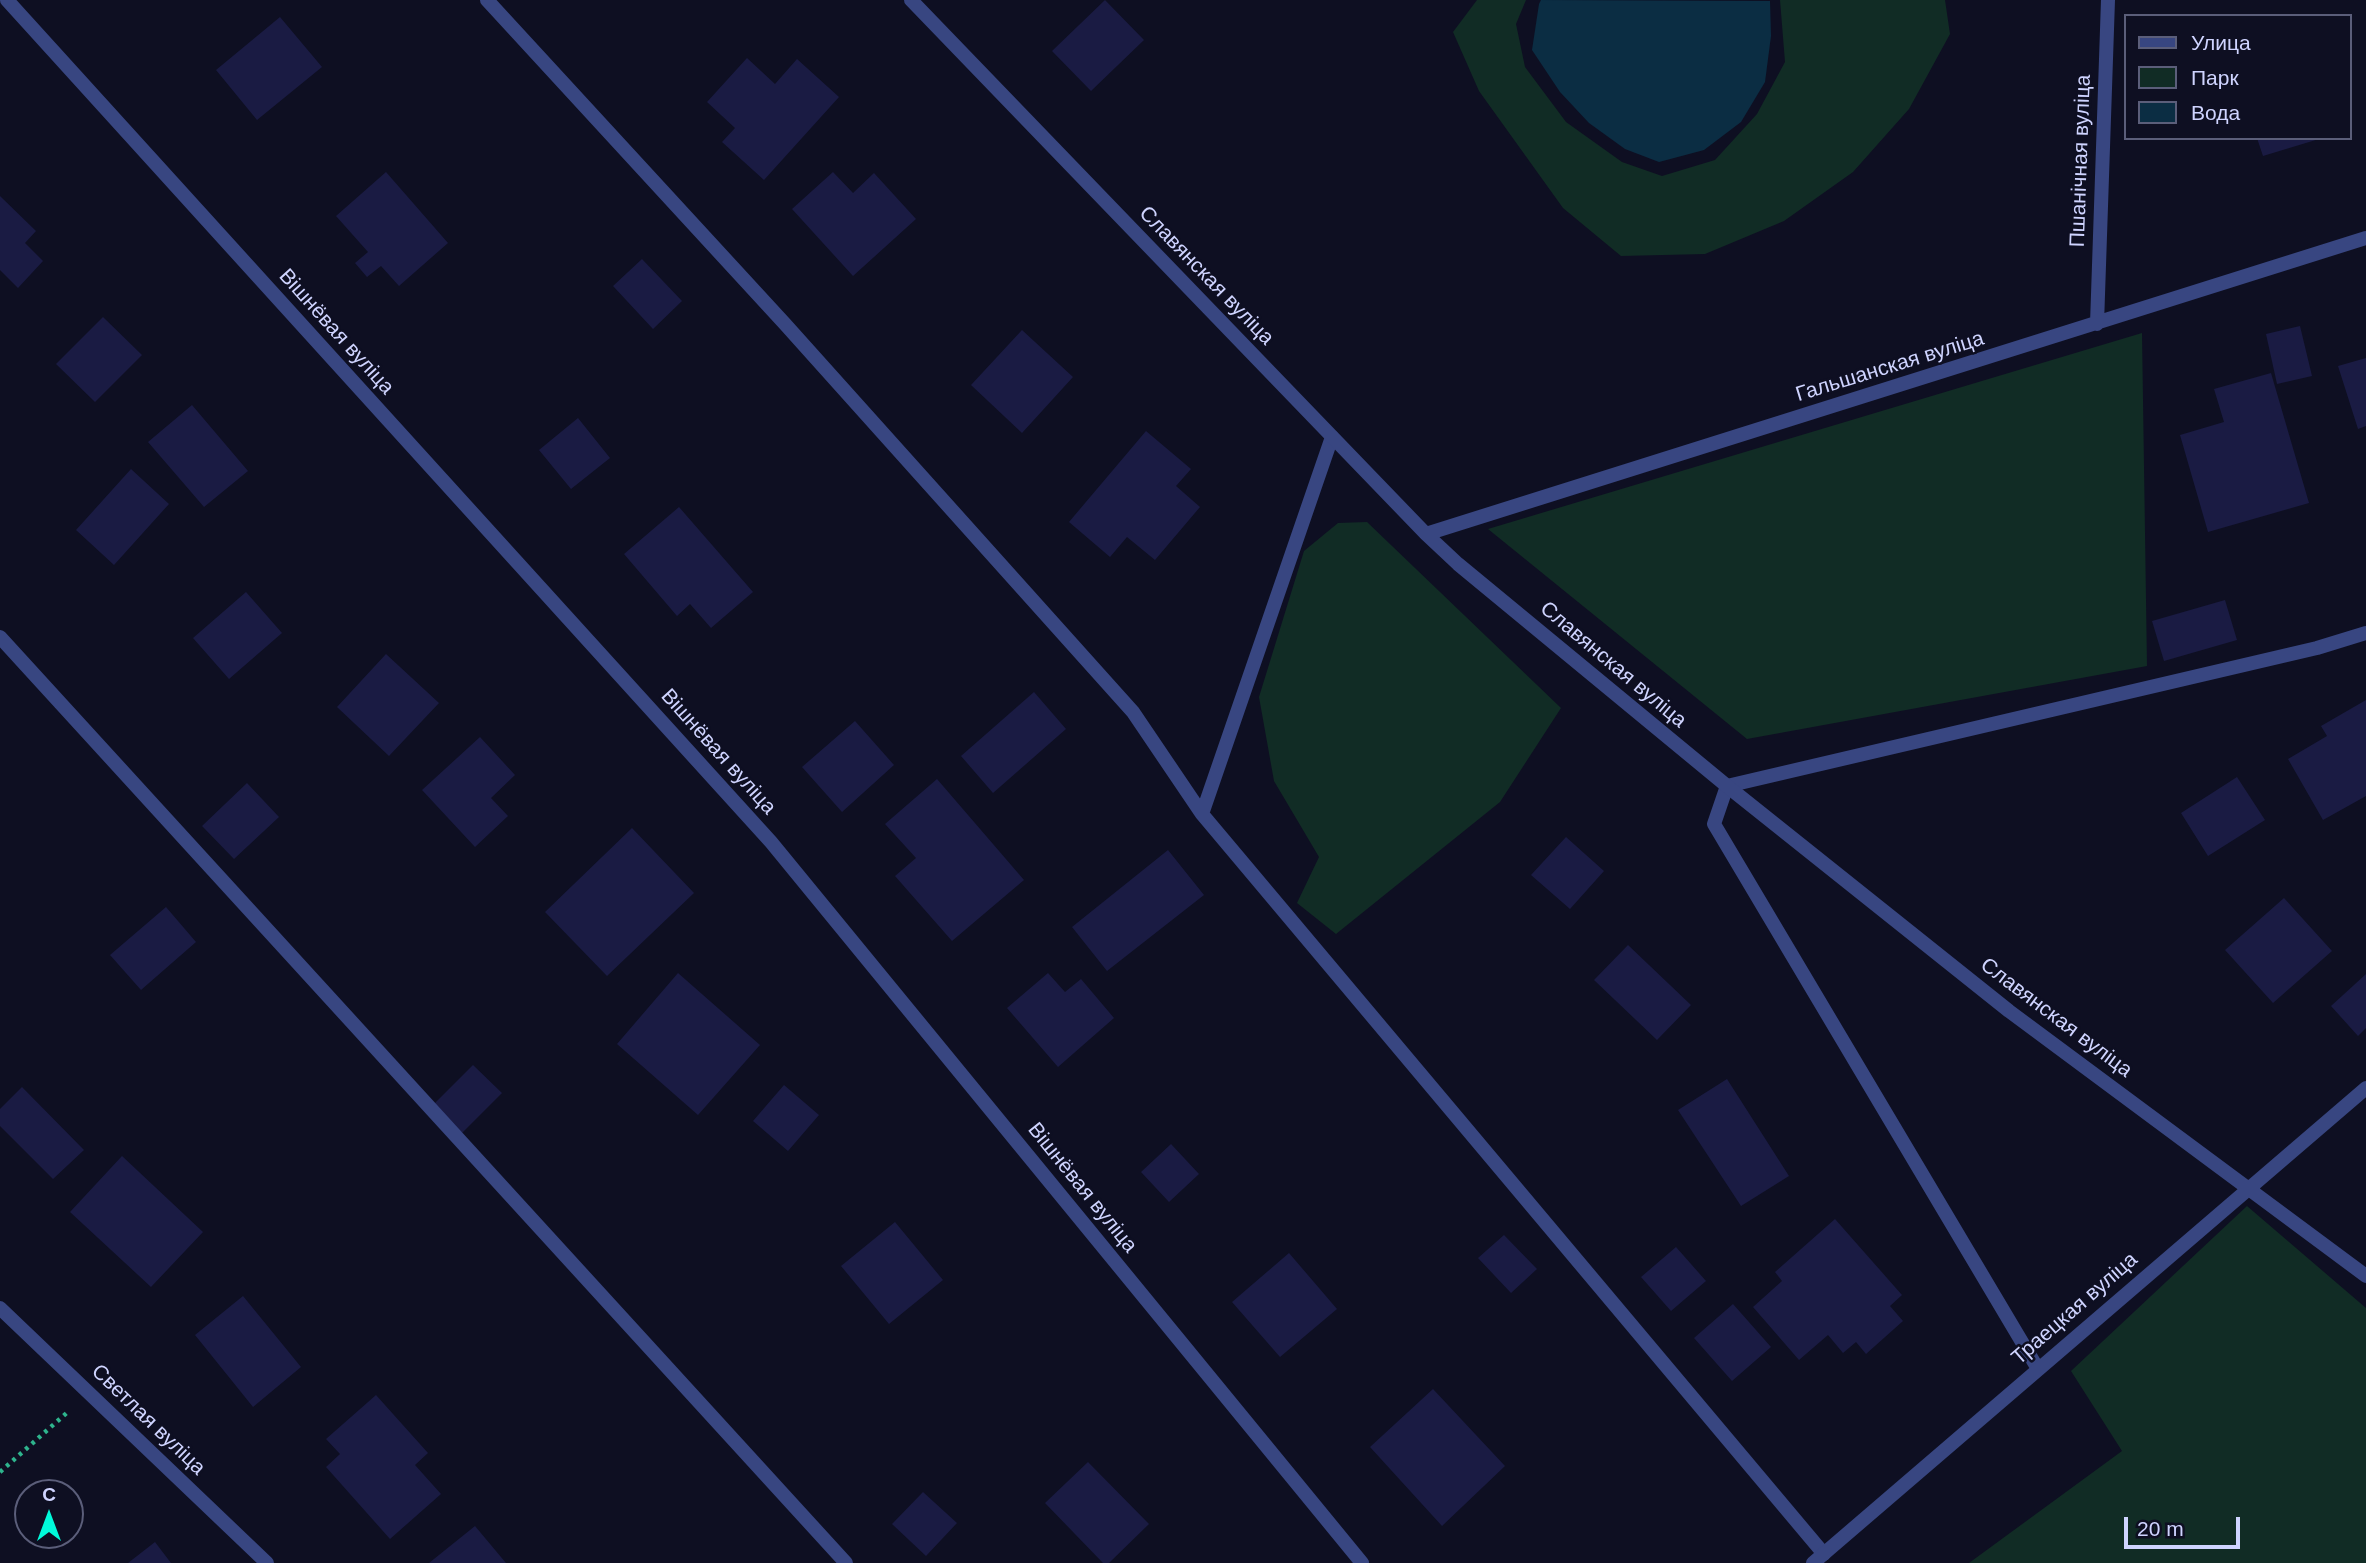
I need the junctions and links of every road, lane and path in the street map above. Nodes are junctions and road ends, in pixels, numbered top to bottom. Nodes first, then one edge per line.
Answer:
1 (6, 0) edge
2 (487, 0) edge
3 (911, 0) edge
4 (2108, 0) edge
5 (2366, 238) edge
6 (2097, 324) junction
7 (1332, 437) junction
8 (1426, 534) junction
9 (2366, 633) edge
10 (0, 637) edge
11 (1727, 786) junction
12 (1202, 814) junction
13 (2366, 1088) edge
14 (2248, 1188) junction
15 (2366, 1276) edge
16 (0, 1308) edge
17 (2038, 1369) junction
18 (90, 1392) junction
19 (0, 1472) edge
20 (1819, 1558) edge
21 (267, 1563) edge
22 (846, 1563) edge
23 (1362, 1563) edge

1 - 23 street, Вішнёвая вуліца
2 - 12 street
3 - 7 street, Славянская вуліца
4 - 6 street, Пшанічная вуліца
5 - 6 street, Гальшанская вуліца
6 - 8 street, Гальшанская вуліца
7 - 8 street, Славянская вуліца
7 - 12 street
8 - 11 street, Славянская вуліца
9 - 11 street
10 - 22 street
11 - 14 street, Славянская вуліца
11 - 17 street
12 - 20 street
13 - 14 street, Траецкая вуліца
14 - 15 street, Славянская вуліца
14 - 17 street, Траецкая вуліца
16 - 18 street, Светлая вуліца
17 - 20 street, Траецкая вуліца
18 - 19 path
18 - 21 street, Светлая вуліца

